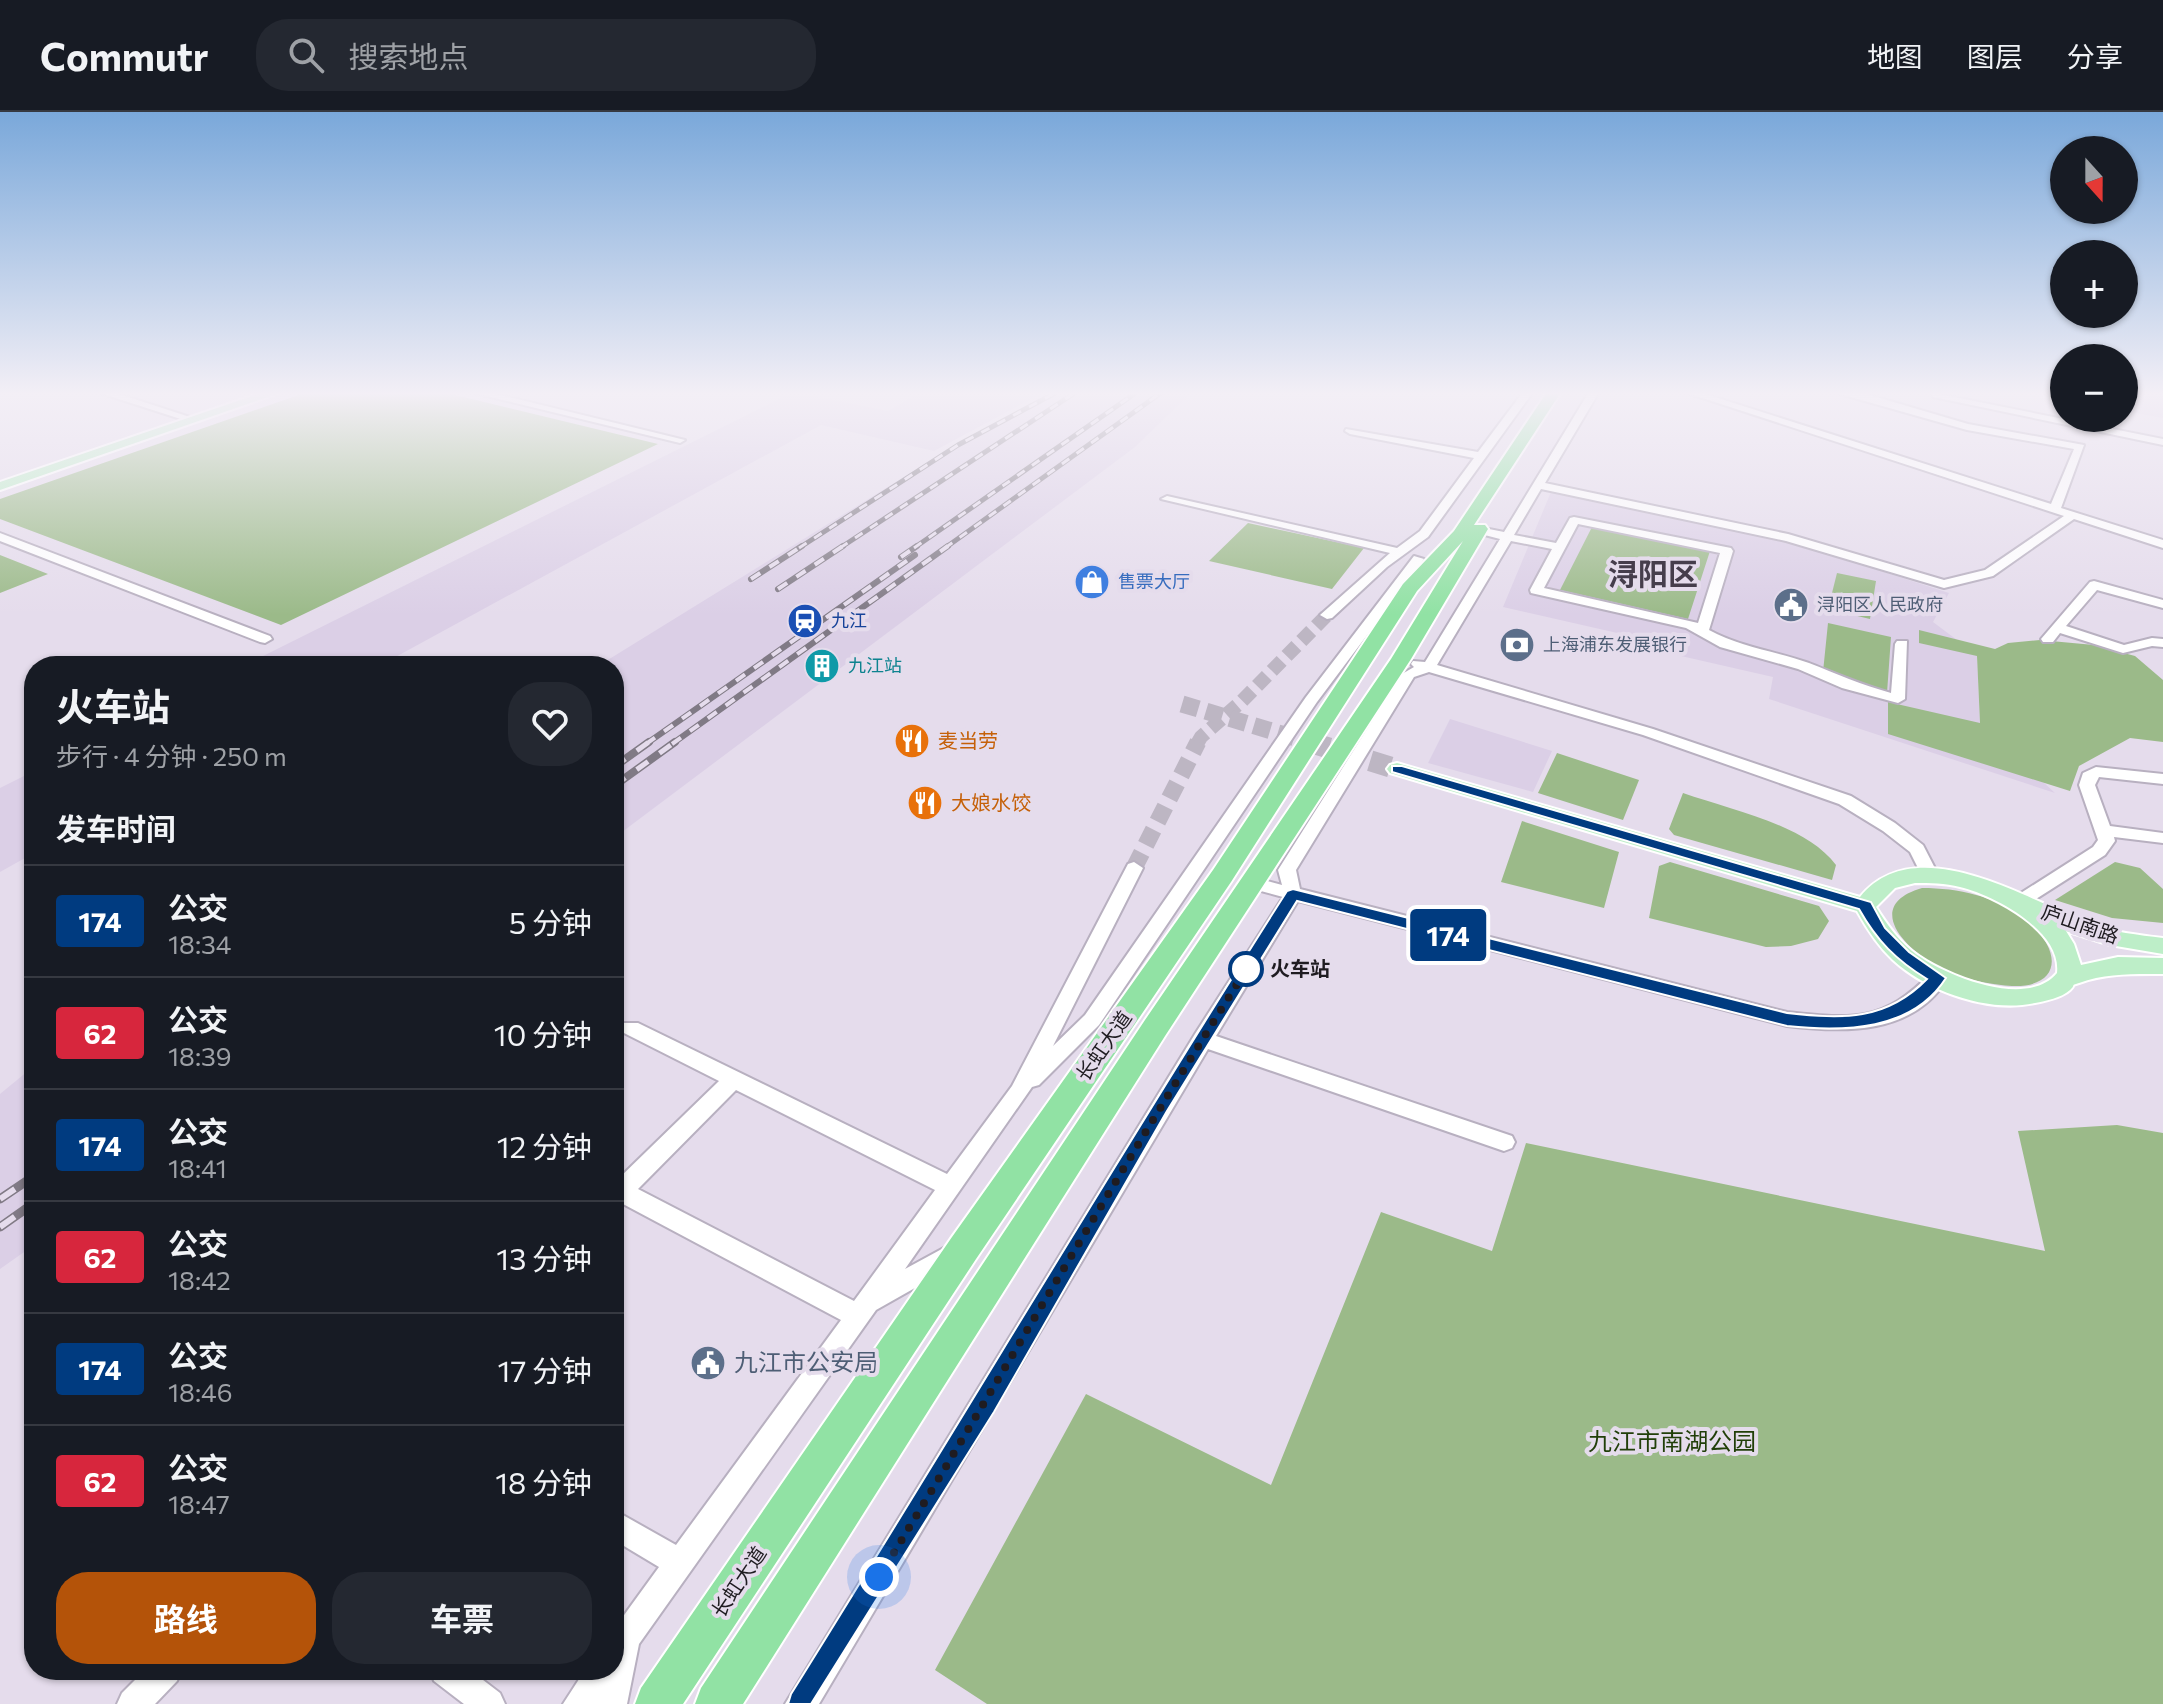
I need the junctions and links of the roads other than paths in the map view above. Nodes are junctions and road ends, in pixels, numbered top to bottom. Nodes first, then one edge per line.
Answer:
1 (20, 466) edge
2 (58, 466) edge
3 (1473, 466) edge
4 (1516, 466) edge
5 (1523, 466) edge
6 (1549, 466) edge
7 (1923, 466) edge
8 (2072, 466) edge
9 (0, 473) edge
10 (1538, 485) junction
11 (0, 486) edge
12 (1167, 499) dead end
13 (2055, 509) junction
14 (2073, 515) junction
15 (1424, 534) junction
16 (1481, 535) junction
17 (0, 537) edge
18 (2163, 544) edge
19 (1557, 551) junction
20 (1400, 552) junction
21 (1418, 559) junction
22 (1410, 588) junction
23 (2163, 604) edge
24 (1327, 615) tunnel mouth
25 (1687, 624) junction
26 (265, 639) dead end
27 (2163, 643) edge
28 (1902, 644) dead end
29 (1415, 663) junction
30 (1397, 769) tunnel mouth
31 (2163, 779) edge
32 (2103, 830) junction
33 (2163, 838) edge
34 (1134, 868) tunnel mouth
35 (1930, 876) junction
36 (1252, 883) junction
37 (1293, 895) junction
38 (2010, 898) junction
39 (1865, 906) junction
40 (2163, 946) edge
41 (2163, 966) edge
42 (2068, 977) junction
43 (1938, 978) junction
44 (631, 1028) dead end
45 (1202, 1039) junction
46 (734, 1079) junction
47 (1019, 1092) junction
48 (1504, 1142) dead end
49 (951, 1187) junction
50 (624, 1188) edge
51 (624, 1198) edge
52 (964, 1248) junction
53 (863, 1310) junction
54 (624, 1530) edge
55 (679, 1563) junction
56 (624, 1640) edge
57 (753, 1649) junction
58 (156, 1680) edge
59 (458, 1680) edge
60 (596, 1680) edge
61 (615, 1680) edge
62 (133, 1704) edge
63 (489, 1704) edge
64 (579, 1704) edge
65 (611, 1704) edge
66 (657, 1704) edge
67 (717, 1704) edge
68 (745, 1704) edge
69 (801, 1704) edge

1 - 9 main road
2 - 11 main road
3 - 15 street
4 - 16 highway, 长虹大道
5 - 16 highway, 长虹大道
6 - 10 street
7 - 13 street
8 - 13 street
10 - 14 street
10 - 16 street
12 - 20 street
13 - 14 street
14 - 18 street
15 - 20 street
15 - 21 street
16 - 19 street
16 - 22 highway, 长虹大道
16 - 29 highway, 长虹大道
17 - 26 street
19 - 25 street
19 - 25 street
20 - 24 street
21 - 22 street
21 - 47 street
22 - 52 highway, 长虹大道
23 - 27 street
25 - 28 street
29 - 35 street
29 - 36 highway, 长虹大道
29 - 37 street
30 - 39 main road
31 - 32 street
32 - 33 street
32 - 38 street
34 - 47 street
35 - 38 main road
35 - 39 main road
36 - 37 street
36 - 57 highway, 长虹大道
37 - 43 street
37 - 45 street
38 - 40 main road, 庐山南路
38 - 42 main road
39 - 43 main road, 庐山南路
41 - 42 main road, 庐山南路
42 - 43 main road, 庐山南路
44 - 46 street
45 - 48 street
45 - 69 street
46 - 49 street
46 - 50 street
47 - 49 street
49 - 53 street
51 - 53 street
52 - 53 street
52 - 66 highway, 长虹大道
53 - 55 street
54 - 55 street
55 - 56 street
57 - 67 highway, 长虹大道
57 - 68 street
58 - 62 street
59 - 63 street
60 - 64 street
61 - 65 street

